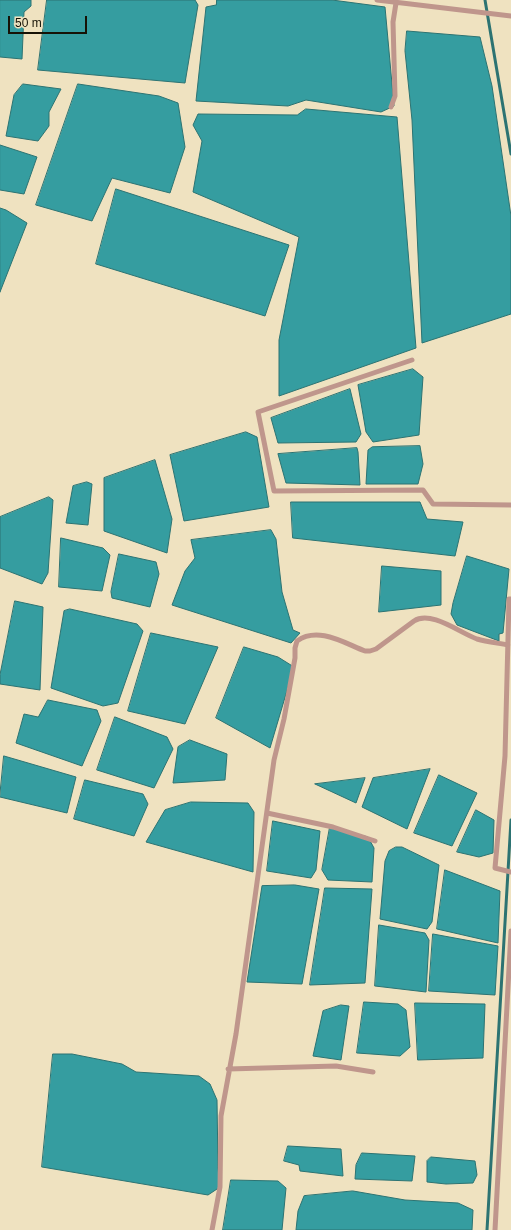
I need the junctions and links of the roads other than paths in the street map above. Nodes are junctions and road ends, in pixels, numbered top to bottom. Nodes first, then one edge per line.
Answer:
1 (377, 0) edge
2 (396, 2) junction
3 (511, 16) edge
4 (391, 107) dead end
5 (412, 360) dead end
6 (511, 505) edge
7 (511, 599) edge
8 (508, 645) junction
9 (267, 813) junction
10 (374, 841) dead end
11 (511, 872) edge
12 (511, 931) edge
13 (228, 1069) junction
14 (373, 1072) dead end
15 (212, 1230) edge
16 (495, 1230) edge

1 - 2 lane
2 - 3 lane
2 - 4 lane
5 - 6 lane
7 - 8 lane
8 - 9 lane
8 - 11 lane
9 - 10 lane
9 - 13 lane
12 - 16 lane
13 - 14 lane
13 - 15 lane

